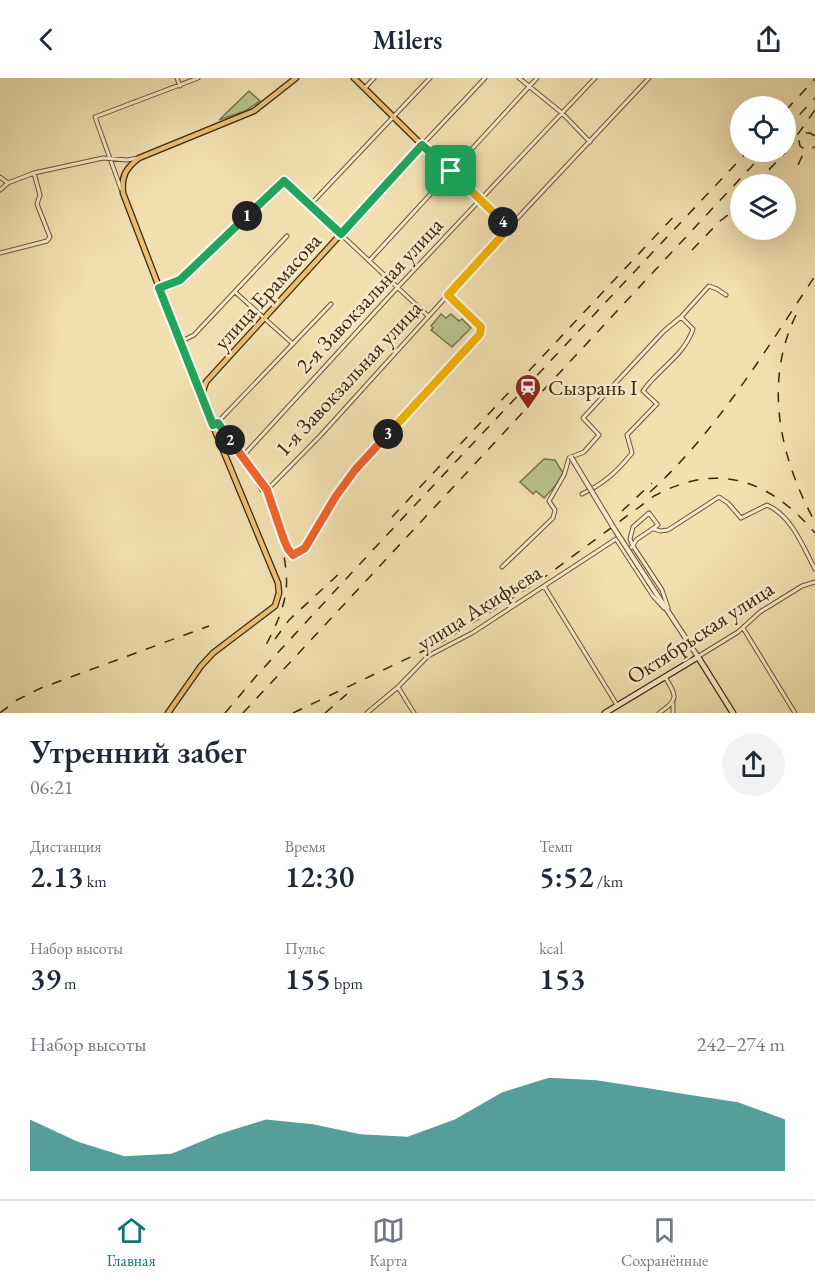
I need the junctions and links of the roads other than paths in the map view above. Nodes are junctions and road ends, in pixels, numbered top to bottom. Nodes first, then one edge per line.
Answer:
1 (177, 78) edge
2 (198, 78) edge
3 (296, 78) edge
4 (354, 78) edge
5 (374, 78) edge
6 (430, 78) edge
7 (485, 78) edge
8 (519, 78) edge
9 (537, 78) edge
10 (595, 78) edge
11 (649, 78) edge
12 (180, 86) junction
13 (529, 87) junction
14 (365, 88) junction
15 (562, 113) junction
16 (393, 117) junction
17 (590, 142) junction
18 (422, 145) junction
19 (109, 158) junction
20 (139, 158) junction
21 (451, 171) junction
22 (34, 173) junction
23 (0, 177) edge
24 (8, 183) junction
25 (0, 190) edge
26 (123, 193) junction
27 (481, 200) junction
28 (310, 205) junction
29 (509, 228) junction
30 (341, 234) junction
31 (287, 236) dead end
32 (0, 253) edge
33 (369, 261) junction
34 (159, 288) junction
35 (398, 288) junction
36 (235, 292) junction
37 (448, 295) junction
38 (726, 296) dead end
39 (331, 304) dead end
40 (428, 316) junction
41 (681, 317) junction
42 (264, 318) junction
43 (180, 342) junction
44 (293, 344) junction
45 (194, 378) junction
46 (206, 382) junction
47 (201, 397) junction
48 (215, 424) junction
49 (243, 456) junction
50 (573, 456) junction
51 (267, 490) junction
52 (582, 494) dead end
53 (654, 529) junction
54 (633, 546) junction
55 (625, 553) junction
56 (502, 567) dead end
57 (815, 569) edge
58 (815, 582) edge
59 (544, 586) junction
60 (670, 614) junction
61 (743, 628) junction
62 (698, 657) junction
63 (664, 677) junction
64 (398, 687) junction
65 (618, 705) junction
66 (673, 705) junction
67 (168, 713) edge
68 (367, 713) edge
69 (414, 713) edge
70 (605, 713) edge
71 (659, 713) edge
72 (673, 713) edge
73 (733, 713) edge
74 (795, 713) edge

1 - 12 street
2 - 12 street
3 - 20 main road
4 - 14 main road
5 - 14 street
6 - 16 street
7 - 18 street, улица Ерамасова
8 - 13 street
9 - 13 street
10 - 15 street, 2-я Завокзальная улица
11 - 17 street, 1-я Завокзальная улица
12 - 19 street
13 - 15 street
13 - 21 street
14 - 16 main road
15 - 17 street
15 - 27 street, 2-я Завокзальная улица
16 - 18 main road
16 - 28 street
17 - 29 street, 1-я Завокзальная улица
18 - 21 street
18 - 30 main road, улица Ерамасова
19 - 20 street
19 - 22 street
19 - 26 street
20 - 26 main road
21 - 27 street
21 - 33 street
22 - 24 street
22 - 32 street
23 - 24 street
24 - 25 street
26 - 34 main road
27 - 29 street
27 - 35 street, 2-я Завокзальная улица
28 - 30 street
28 - 34 street
29 - 37 street, 1-я Завокзальная улица
30 - 33 street
30 - 42 main road, улица Ерамасова
31 - 36 street
33 - 35 street
34 - 43 main road
35 - 40 street
35 - 49 street, 2-я Завокзальная улица
36 - 42 street
36 - 43 street
37 - 40 street, 1-я Завокзальная улица
37 - 51 street
38 - 41 street
39 - 44 street
40 - 51 street, 1-я Завокзальная улица
41 - 50 street
41 - 52 street
42 - 44 street
42 - 46 main road, улица Ерамасова
43 - 45 main road
44 - 48 street
45 - 46 main road
45 - 47 main road
46 - 47 main road, улица Ерамасова
47 - 48 main road
48 - 49 street
48 - 67 main road
49 - 51 street
50 - 56 street
50 - 60 street, bridge
53 - 54 street
53 - 54 street
53 - 57 street
54 - 55 street
54 - 60 street
55 - 59 street, улица Акифьева
55 - 60 street
58 - 61 street, Октябрьская улица
59 - 64 street, улица Акифьева
59 - 65 street
60 - 62 street
61 - 62 street, Октябрьская улица
61 - 74 street
62 - 63 main road, Октябрьская улица
62 - 73 main road
63 - 65 main road, Октябрьская улица
63 - 66 street
64 - 68 street, улица Акифьева
64 - 69 street
65 - 70 main road, Октябрьская улица
66 - 71 street
66 - 72 street

